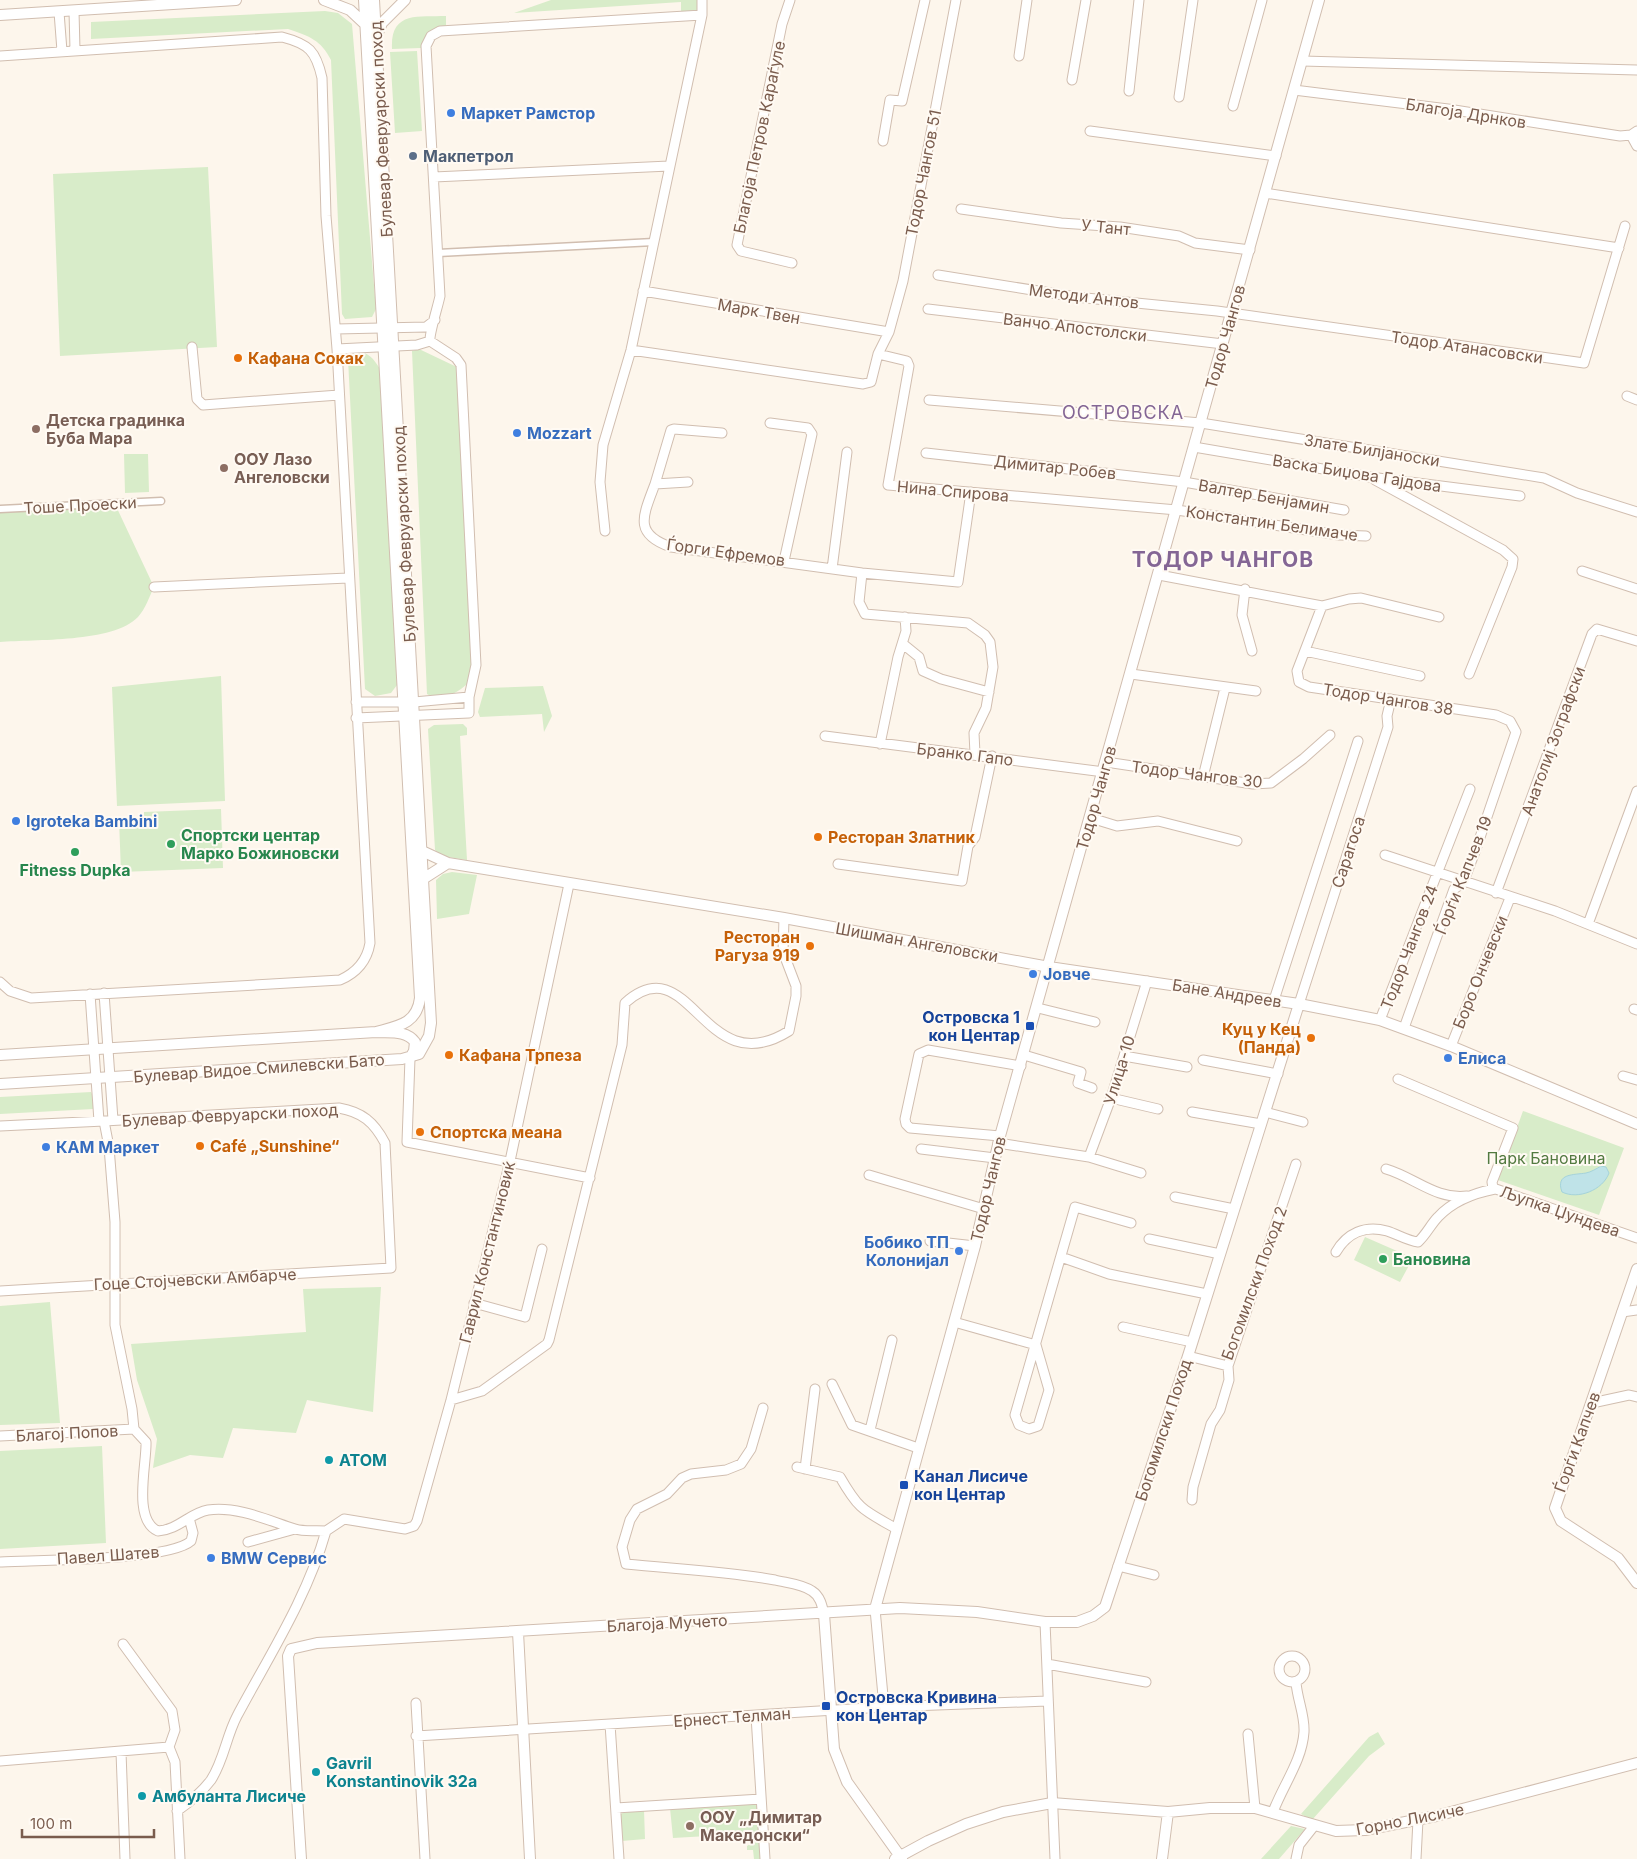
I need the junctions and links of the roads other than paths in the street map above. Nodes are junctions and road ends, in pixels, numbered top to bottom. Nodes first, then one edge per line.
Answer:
1 (144, 0) edge
2 (236, 0) edge
3 (324, 0) edge
4 (364, 0) edge
5 (374, 0) edge
6 (405, 0) edge
7 (702, 0) edge
8 (790, 0) edge
9 (926, 0) edge
10 (956, 0) edge
11 (1027, 0) edge
12 (1086, 0) edge
13 (1139, 0) edge
14 (1194, 0) edge
15 (1262, 0) edge
16 (1319, 0) edge
17 (129, 6) junction
18 (74, 11) junction
19 (60, 12) junction
20 (0, 15) edge
21 (702, 15) junction
22 (366, 25) junction
23 (376, 43) junction
24 (75, 50) junction
25 (62, 51) junction
26 (0, 56) edge
27 (1019, 56) dead end
28 (1302, 61) junction
29 (1637, 70) edge
30 (1072, 80) dead end
31 (1294, 90) junction
32 (1129, 91) dead end
33 (1179, 96) dead end
34 (1233, 106) dead end
35 (1090, 131) dead end
36 (1634, 133) edge
37 (883, 141) dead end
38 (1637, 146) edge
39 (1276, 156) junction
40 (670, 166) junction
41 (434, 177) junction
42 (1265, 193) junction
43 (961, 209) dead end
44 (1625, 226) dead end
45 (654, 242) junction
46 (1619, 248) junction
47 (1250, 250) junction
48 (438, 253) junction
49 (792, 263) dead end
50 (938, 275) dead end
51 (643, 291) junction
52 (928, 309) dead end
53 (1232, 313) junction
54 (436, 319) junction
55 (388, 328) junction
56 (336, 329) junction
57 (889, 332) junction
58 (430, 341) junction
59 (1223, 344) junction
60 (389, 346) junction
61 (192, 347) dead end
62 (338, 349) junction
63 (630, 350) junction
64 (878, 354) junction
65 (339, 396) junction
66 (1627, 396) dead end
67 (929, 400) dead end
68 (1637, 400) edge
69 (770, 423) dead end
70 (1201, 423) junction
71 (722, 433) dead end
72 (1194, 447) junction
73 (846, 452) dead end
74 (926, 453) dead end
75 (1370, 477) junction
76 (688, 482) dead end
77 (1184, 482) junction
78 (655, 484) junction
79 (971, 492) junction
80 (1520, 496) dead end
81 (161, 501) dead end
82 (0, 509) edge
83 (1177, 510) junction
84 (1344, 510) dead end
85 (1637, 512) edge
86 (605, 531) dead end
87 (1366, 536) dead end
88 (784, 561) junction
89 (832, 569) junction
90 (1582, 571) dead end
91 (862, 573) junction
92 (1159, 574) junction
93 (348, 578) junction
94 (154, 586) dead end
95 (1245, 589) junction
96 (1637, 589) edge
97 (1322, 606) junction
98 (905, 617) junction
99 (1439, 617) dead end
100 (1637, 641) edge
101 (903, 644) junction
102 (1252, 651) dead end
103 (1305, 651) junction
104 (1131, 674) junction
105 (1469, 674) dead end
106 (1420, 676) dead end
107 (1225, 688) junction
108 (1256, 691) dead end
109 (989, 692) junction
110 (469, 697) junction
111 (1391, 700) junction
112 (356, 702) junction
113 (409, 702) junction
114 (410, 716) junction
115 (356, 718) junction
116 (1510, 721) joint
117 (1330, 735) dead end
118 (826, 736) dead end
119 (1358, 741) dead end
120 (880, 744) junction
121 (975, 754) junction
122 (992, 756) junction
123 (1105, 767) junction
124 (1202, 777) junction
125 (1470, 789) dead end
126 (1637, 791) edge
127 (1091, 818) junction
128 (1237, 841) dead end
129 (422, 851) junction
130 (1385, 855) dead end
131 (448, 863) junction
132 (838, 864) dead end
133 (1437, 874) junction
134 (423, 879) junction
135 (1463, 883) junction
136 (569, 884) junction
137 (1496, 893) junction
138 (1510, 898) junction
139 (784, 918) junction
140 (1588, 924) junction
141 (1637, 944) edge
142 (1049, 967) junction
143 (1147, 981) junction
144 (0, 982) edge
145 (104, 993) junction
146 (90, 994) junction
147 (1274, 1000) junction
148 (1299, 1004) junction
149 (1038, 1008) junction
150 (1380, 1020) junction
151 (1095, 1022) dead end
152 (1404, 1028) junction
153 (376, 1032) junction
154 (1451, 1046) junction
155 (107, 1048) junction
156 (93, 1049) junction
157 (0, 1055) edge
158 (1024, 1055) junction
159 (1124, 1056) junction
160 (410, 1058) junction
161 (1203, 1060) dead end
162 (1022, 1066) junction
163 (1187, 1066) dead end
164 (1278, 1074) junction
165 (1623, 1076) dead end
166 (94, 1078) junction
167 (108, 1078) junction
168 (1398, 1079) dead end
169 (1637, 1080) edge
170 (0, 1084) edge
171 (1092, 1088) dead end
172 (1111, 1098) junction
173 (1158, 1109) dead end
174 (1192, 1112) dead end
175 (1265, 1112) junction
176 (105, 1121) junction
177 (1303, 1122) dead end
178 (1261, 1124) junction
179 (1637, 1124) edge
180 (0, 1126) edge
181 (999, 1140) junction
182 (921, 1148) dead end
183 (1089, 1157) junction
184 (995, 1158) junction
185 (510, 1161) junction
186 (1296, 1164) dead end
187 (1386, 1169) dead end
188 (1141, 1173) dead end
189 (869, 1175) dead end
190 (590, 1178) junction
191 (1495, 1189) junction
192 (1472, 1195) junction
193 (1175, 1197) dead end
194 (984, 1209) junction
195 (1234, 1209) junction
196 (1131, 1222) dead end
197 (1637, 1238) edge
198 (1149, 1239) dead end
199 (930, 1241) dead end
200 (974, 1246) junction
201 (542, 1249) dead end
202 (1336, 1252) dead end
203 (1220, 1254) junction
204 (1061, 1257) junction
205 (390, 1268) joint
206 (1637, 1268) edge
207 (115, 1284) junction
208 (0, 1290) edge
209 (1207, 1294) junction
210 (474, 1303) junction
211 (1637, 1310) edge
212 (1622, 1312) junction
213 (954, 1322) junction
214 (1123, 1327) dead end
215 (892, 1340) dead end
216 (1192, 1342) junction
217 (1036, 1345) junction
218 (1188, 1356) junction
219 (1228, 1366) junction
220 (832, 1384) dead end
221 (815, 1389) dead end
222 (1637, 1397) edge
223 (450, 1400) junction
224 (1592, 1403) junction
225 (763, 1408) dead end
226 (134, 1429) junction
227 (870, 1430) junction
228 (0, 1436) edge
229 (918, 1448) junction
230 (1192, 1500) dead end
231 (189, 1518) junction
232 (895, 1528) junction
233 (295, 1529) junction
234 (326, 1531) junction
235 (248, 1542) dead end
236 (0, 1562) edge
237 (1118, 1566) junction
238 (1154, 1575) dead end
239 (1637, 1583) edge
240 (875, 1609) junction
241 (824, 1614) junction
242 (1045, 1622) junction
243 (518, 1632) junction
244 (123, 1644) dead end
245 (1047, 1664) junction
246 (1146, 1682) dead end
247 (1296, 1682) dead end
248 (1047, 1701) junction
249 (416, 1703) dead end
250 (884, 1707) junction
251 (830, 1710) junction
252 (756, 1716) junction
253 (610, 1724) junction
254 (524, 1729) junction
255 (1248, 1734) dead end
256 (416, 1736) junction
257 (169, 1747) junction
258 (122, 1752) junction
259 (0, 1761) edge
260 (1637, 1763) edge
261 (761, 1799) junction
262 (1052, 1803) junction
263 (616, 1808) junction
264 (1254, 1808) junction
265 (177, 1810) junction
266 (1168, 1812) junction
267 (1273, 1812) junction
268 (1418, 1820) junction
269 (1314, 1826) junction
270 (899, 1858) edge
271 (126, 1859) edge
272 (180, 1859) edge
273 (301, 1859) edge
274 (425, 1859) edge
275 (530, 1859) edge
276 (619, 1859) edge
277 (765, 1859) edge
278 (1055, 1859) edge
279 (1162, 1859) edge
280 (1296, 1859) edge
281 (1416, 1859) edge

1 - 17 street
2 - 17 street
3 - 22 street
4 - 22 street, Булевар Февруарски поход
5 - 23 street, Булевар Февруарски поход
6 - 23 street
7 - 21 street
8 - 49 street, Благоја Петров Караѓуле
9 - 37 street
10 - 57 street, Тодор Чангов 51
11 - 27 street
12 - 30 street
13 - 32 street
14 - 33 street
15 - 34 street
16 - 28 street, Тодор Чангов
17 - 18 street
18 - 19 street
18 - 24 street
19 - 20 street
19 - 25 street
21 - 40 street
21 - 41 street
22 - 55 street, Булевар Февруарски поход
23 - 55 street, Булевар Февруарски поход
24 - 25 street
24 - 56 street
25 - 26 street
28 - 29 street
28 - 31 street, Тодор Чангов
31 - 36 street, Благоја Дрнков
31 - 39 street, Тодор Чангов
35 - 39 street
36 - 38 street
39 - 42 street, Тодор Чангов
40 - 41 street
40 - 45 street
41 - 48 street
42 - 46 street
42 - 47 street, Тодор Чангов
43 - 47 street, У Тант
44 - 46 street, Тодор Атанасовски
45 - 48 street
45 - 51 street
46 - 53 street, Тодор Атанасовски
47 - 53 street, Тодор Чангов
48 - 54 street
50 - 53 street, Методи Антов
51 - 57 street, Марк Твен
51 - 63 street
52 - 59 street, Ванчо Апостолски
53 - 59 street, Тодор Чангов
54 - 55 street
54 - 58 street
55 - 56 street
55 - 60 street, Булевар Февруарски поход
56 - 62 street
57 - 64 street, Тодор Чангов 51
58 - 60 street
58 - 110 street
59 - 70 street, Тодор Чангов
60 - 62 street
60 - 113 street, Булевар Февруарски поход
61 - 65 street
62 - 65 street
63 - 64 street
63 - 86 street
64 - 79 street, Нина Спирова
65 - 93 street
66 - 68 street
67 - 70 street, Злате Билјаноски
69 - 88 street
70 - 72 street, Тодор Чангов
70 - 85 street, Злате Билјаноски
71 - 78 street
72 - 75 street, Васка Биџова Гајдова
72 - 77 street, Тодор Чангов
73 - 89 street
74 - 77 street, Димитар Робев
75 - 80 street, Васка Биџова Гајдова
75 - 105 street, Злате Билјаноски
76 - 78 street
77 - 83 street, Тодор Чангов
77 - 84 street, Валтер Бенјамин
78 - 88 street, Ѓорги Ефремов
79 - 83 street, Нина Спирова
79 - 91 street, Ѓорги Ефремов
81 - 82 street, Тоше Проески
83 - 87 street, Константин Белимаче
83 - 92 street, Тодор Чангов
88 - 89 street, Ѓорги Ефремов
89 - 91 street, Ѓорги Ефремов
90 - 96 street
91 - 98 street
92 - 95 street
92 - 104 street, Тодор Чангов
93 - 94 street
93 - 112 street
95 - 97 street
95 - 102 street
97 - 99 street
97 - 103 street, Тодор Чангов 38
98 - 101 street
98 - 109 street
100 - 137 street, Анатолиј Зографски
101 - 109 street
101 - 120 street
103 - 106 street, Тодор Чангов 38
103 - 111 street, Тодор Чангов 38
104 - 107 street
104 - 123 street, Тодор Чангов
107 - 108 street
107 - 124 street
109 - 121 street
110 - 113 street
110 - 114 street
111 - 116 street, Тодор Чангов 38
111 - 148 street, Сарагоса
112 - 113 street
112 - 115 street
113 - 114 street, Булевар Февруарски поход
114 - 115 street
114 - 129 street, Булевар Февруарски поход
114 - 153 street, Булевар Февруарски поход
115 - 145 street
116 - 135 street, Ѓорѓи Капчев 19
117 - 124 street, Тодор Чангов 30
118 - 120 street, Бранко Гапо
119 - 147 street
120 - 121 street, Бранко Гапо
121 - 122 street, Бранко Гапо
122 - 123 street, Бранко Гапо
122 - 132 street
123 - 124 street, Тодор Чангов 30
123 - 127 street, Тодор Чангов
125 - 133 street, Тодор Чангов 24
126 - 140 street
127 - 128 street
127 - 142 street, Тодор Чангов
129 - 131 street
129 - 134 street, Булевар Февруарски поход
130 - 133 street
131 - 134 street
131 - 136 street
133 - 135 street
133 - 150 street, Тодор Чангов 24
134 - 160 street, Булевар Февруарски поход
135 - 137 street
135 - 152 street, Ѓорѓи Капчев 19
136 - 139 street
136 - 185 street, Гаврил Константиновиќ
137 - 138 street
138 - 140 street
138 - 154 street, Боро Ончевски
139 - 142 street, Шишман Ангеловски
139 - 190 street
140 - 141 street
142 - 143 street, Бане Андреев
142 - 149 street, Тодор Чангов
143 - 147 street, Бане Андреев
143 - 159 street, Улица-10
144 - 146 street
145 - 146 street
145 - 155 street
146 - 156 street
147 - 148 street, Бане Андреев
148 - 150 street, Бане Андреев
148 - 164 street, Богомилски Поход
149 - 151 street
149 - 158 street, Тодор Чангов
150 - 152 street, Бане Андреев
152 - 154 street
153 - 155 street, Булевар Видое Смилевски Бато
153 - 160 street
154 - 179 street
155 - 156 street, Булевар Видое Смилевски Бато
155 - 167 street
156 - 157 street, Булевар Видое Смилевски Бато
156 - 166 street
158 - 162 street, Тодор Чангов
158 - 171 street
159 - 163 street
159 - 172 street, Улица-10
160 - 167 street, Булевар Видое Смилевски Бато
160 - 185 street
161 - 164 street
162 - 181 street, Тодор Чангов
162 - 181 street
164 - 175 street, Богомилски Поход
165 - 169 street
166 - 167 street, Булевар Видое Смилевски Бато
166 - 170 street, Булевар Видое Смилевски Бато
166 - 176 street
167 - 176 street
168 - 191 street, Љупка Џундева
172 - 173 street
172 - 183 street, Улица-10
174 - 178 street
175 - 177 street
175 - 178 street, Богомилски Поход
176 - 180 street
176 - 205 street, Булевар Февруарски поход
176 - 207 street, Булевар Февруарски поход
178 - 195 street, Богомилски Поход
181 - 183 street
181 - 184 street, Тодор Чангов
182 - 184 street
183 - 188 street
184 - 194 street, Тодор Чангов
185 - 190 street
185 - 210 street, Гаврил Константиновиќ
186 - 219 street, Богомилски Поход 2
187 - 192 street
189 - 194 street
190 - 223 street
191 - 192 street
191 - 197 street, Љупка Џундева
192 - 202 street
193 - 195 street
194 - 200 street, Тодор Чангов
195 - 203 street, Богомилски Поход
196 - 204 street
198 - 203 street
199 - 200 street
200 - 213 street, Тодор Чангов
201 - 210 street
203 - 209 street, Богомилски Поход
204 - 209 street
204 - 217 street
205 - 207 street, Гоце Стојчевски Амбарче
206 - 212 street, Ѓорѓи Капчев
207 - 208 street, Гоце Стојчевски Амбарче
207 - 226 street, Булевар Февруарски поход
209 - 216 street, Богомилски Поход
210 - 223 street, Гаврил Константиновиќ
211 - 212 street
212 - 224 street, Ѓорѓи Капчев
213 - 217 street
213 - 229 street, Тодор Чангов
214 - 216 street
215 - 227 street
216 - 218 street, Богомилски Поход
217 - 217 street
218 - 219 street, Богомилски Поход 2
218 - 237 street, Богомилски Поход
219 - 230 street
220 - 227 street
221 - 232 street
222 - 224 street
223 - 234 street, Гаврил Константиновиќ
224 - 239 street, Ѓорѓи Капчев
225 - 241 street
226 - 228 street, Благој Попов
226 - 231 street
227 - 229 street
229 - 232 street, Тодор Чангов
231 - 233 street
231 - 236 street, Павел Шатев
232 - 240 street, Тодор Чангов
233 - 234 street
233 - 235 street
234 - 265 street
237 - 238 street
237 - 242 street, Богомилски Поход
240 - 241 street, Благоја Мучето
240 - 242 street, Благоја Мучето
240 - 250 street, Тодор Чангов
241 - 243 street, Благоја Мучето
241 - 251 street
242 - 245 street
243 - 254 street
243 - 273 street, Благоја Мучето
244 - 257 street
245 - 246 street
245 - 248 street
247 - 267 street
248 - 250 street, Ернест Телман
248 - 262 street
249 - 256 street
250 - 251 street, Ернест Телман
251 - 252 street, Ернест Телман
251 - 270 street
252 - 253 street, Ернест Телман
252 - 261 street
253 - 254 street, Ернест Телман
253 - 263 street
254 - 256 street, Ернест Телман
254 - 275 street
255 - 264 street
256 - 274 street
257 - 258 street
257 - 265 street
258 - 259 street
258 - 271 street
260 - 268 street, Горно Лисиче
261 - 263 street
261 - 277 street
262 - 266 street, Горно Лисиче
262 - 270 street, Горно Лисиче
262 - 278 street
263 - 276 street
264 - 266 street, Горно Лисиче
264 - 267 street, Горно Лисиче
265 - 272 street
266 - 279 street
267 - 269 street, Горно Лисиче
268 - 269 street, Горно Лисиче
268 - 281 street
269 - 280 street

